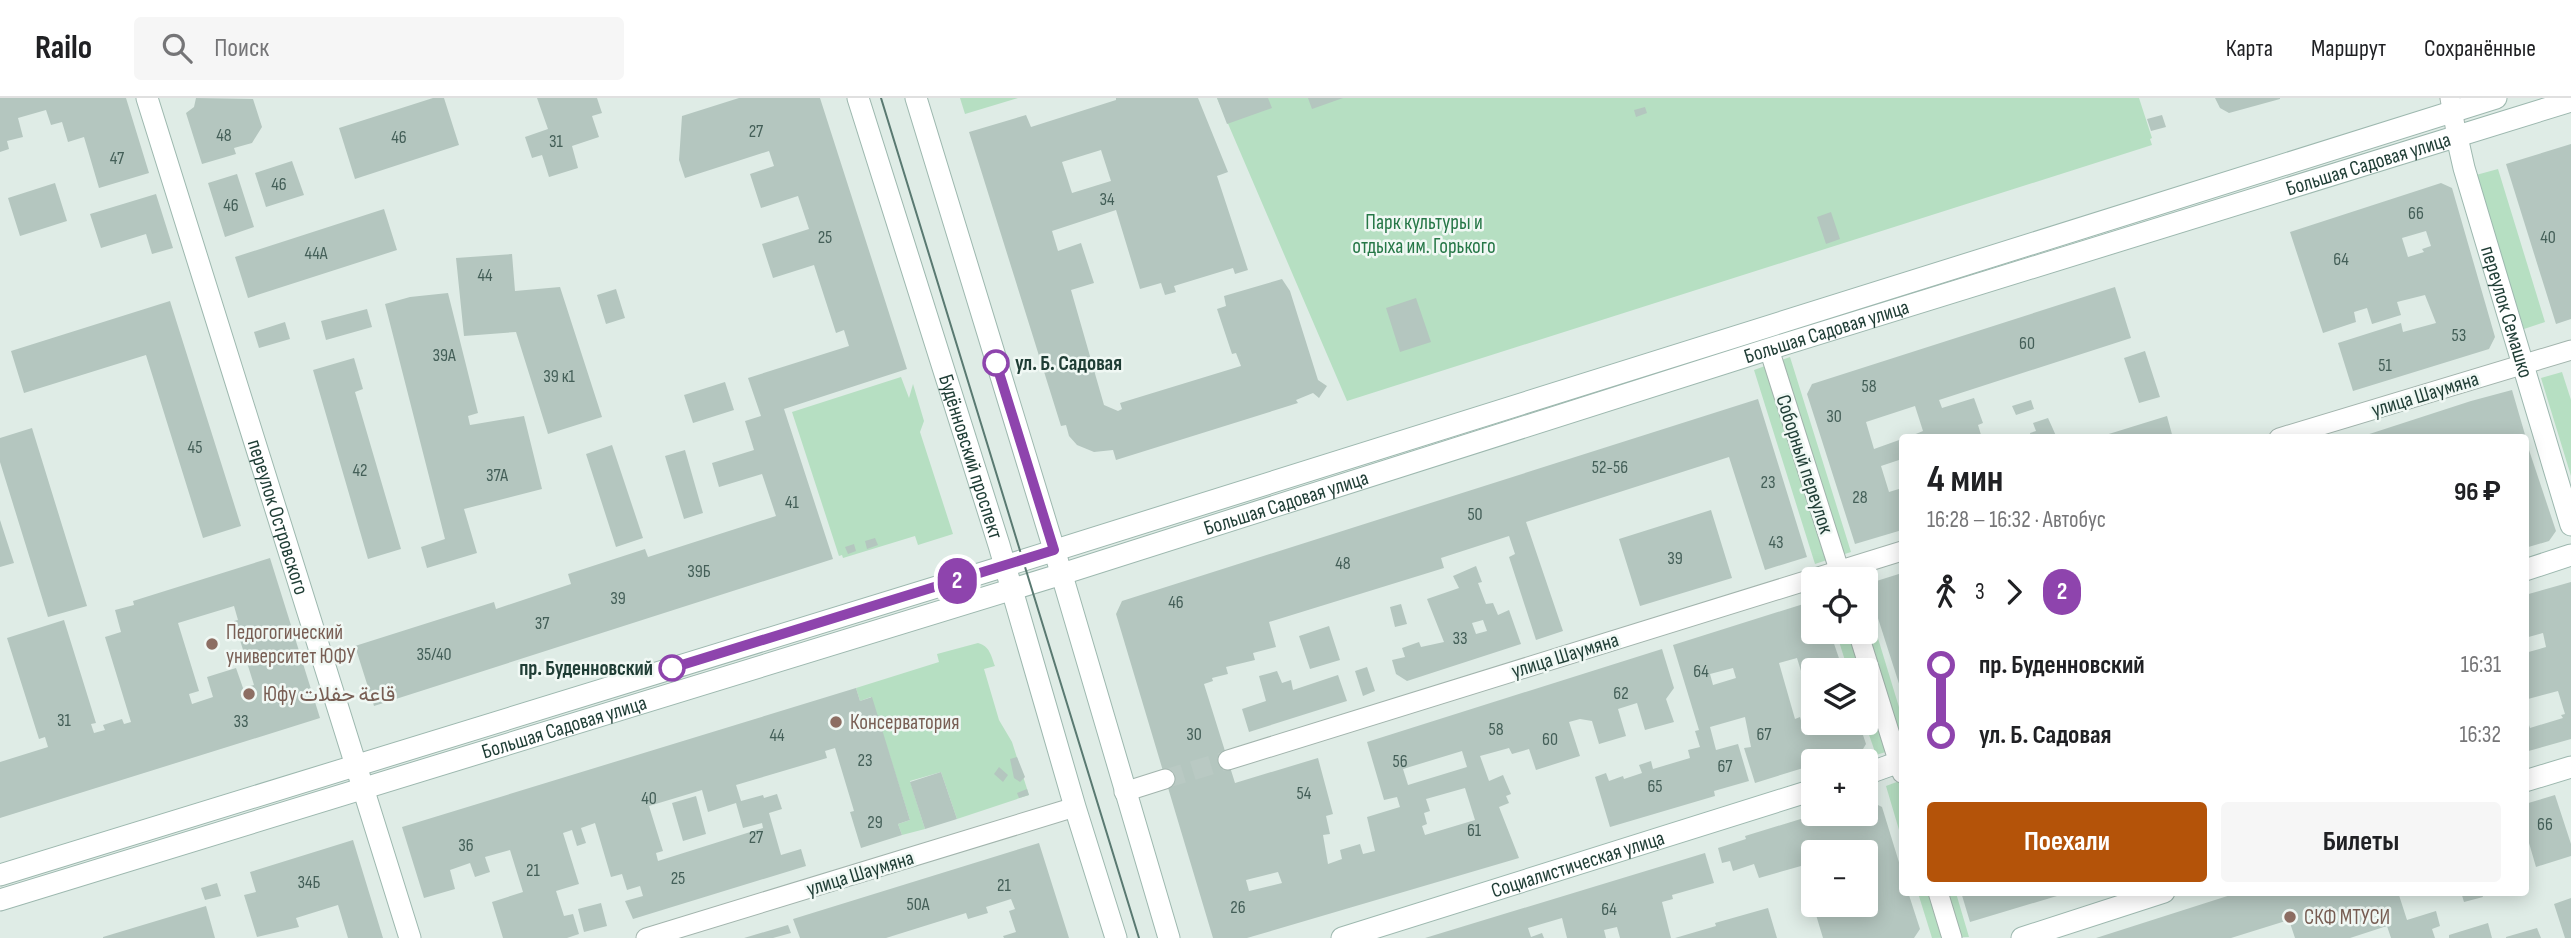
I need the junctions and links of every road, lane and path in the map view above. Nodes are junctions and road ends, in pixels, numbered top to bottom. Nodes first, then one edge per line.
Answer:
1 (147, 98) edge
2 (858, 98) edge
3 (916, 98) edge
4 (2496, 98) edge
5 (2571, 101) edge
6 (2451, 104) edge
7 (2457, 136) junction
8 (1769, 349) junction
9 (2571, 350) edge
10 (2523, 365) junction
11 (2292, 434) edge
12 (2571, 525) edge
13 (1054, 550) junction
14 (1899, 552) edge
15 (2571, 555) edge
16 (1005, 566) junction
17 (1837, 567) edge
18 (1861, 567) edge
19 (2529, 569) edge
20 (1062, 574) junction
21 (1801, 587) edge
22 (1012, 589) junction
23 (1862, 644) edge
24 (1899, 759) edge
25 (1228, 760) tunnel mouth
26 (356, 766) junction
27 (1899, 766) edge
28 (2571, 767) edge
29 (1878, 771) edge
30 (1165, 779) tunnel mouth
31 (2529, 780) edge
32 (363, 788) junction
33 (1124, 792) junction
34 (1801, 794) edge
35 (1075, 807) junction
36 (0, 875) edge
37 (1939, 896) edge
38 (2152, 896) edge
39 (0, 900) edge
40 (410, 938) edge
41 (646, 938) edge
42 (1116, 938) edge
43 (1169, 938) edge
44 (1342, 938) edge
45 (1952, 938) edge
46 (2022, 938) edge

1 - 26 main road, переулок Островского
2 - 16 main road, Будённовский проспект
3 - 13 main road
4 - 6 main road, Большая Садовая улица
5 - 7 main road, Большая Садовая улица
6 - 7 street, переулок Семашко
6 - 13 main road, Большая Садовая улица
7 - 8 main road, Большая Садовая улица
7 - 10 main road, переулок Семашко
8 - 17 street, Соборный переулок
8 - 20 main road, Большая Садовая улица
9 - 10 street, улица Шаумяна
10 - 11 street, улица Шаумяна
10 - 12 main road, переулок Семашко
13 - 16 main road, Большая Садовая улица
13 - 20 main road
14 - 18 street, улица Шаумяна
15 - 19 main road
16 - 22 main road, Будённовский проспект
16 - 26 main road, Большая Садовая улица
20 - 22 main road, Большая Садовая улица
20 - 33 main road
21 - 25 street, улица Шаумяна
22 - 32 main road, Большая Садовая улица
22 - 35 main road, Будённовский проспект
23 - 24 street
26 - 32 main road, переулок Островского
26 - 36 main road, Большая Садовая улица
27 - 29 main road
28 - 31 main road
30 - 33 street
32 - 39 main road, Большая Садовая улица
32 - 40 main road, переулок Островского
33 - 43 main road
34 - 44 main road, Социалистическая улица
35 - 41 street, улица Шаумяна
35 - 42 main road, Будённовский проспект
37 - 45 street
38 - 46 main road

